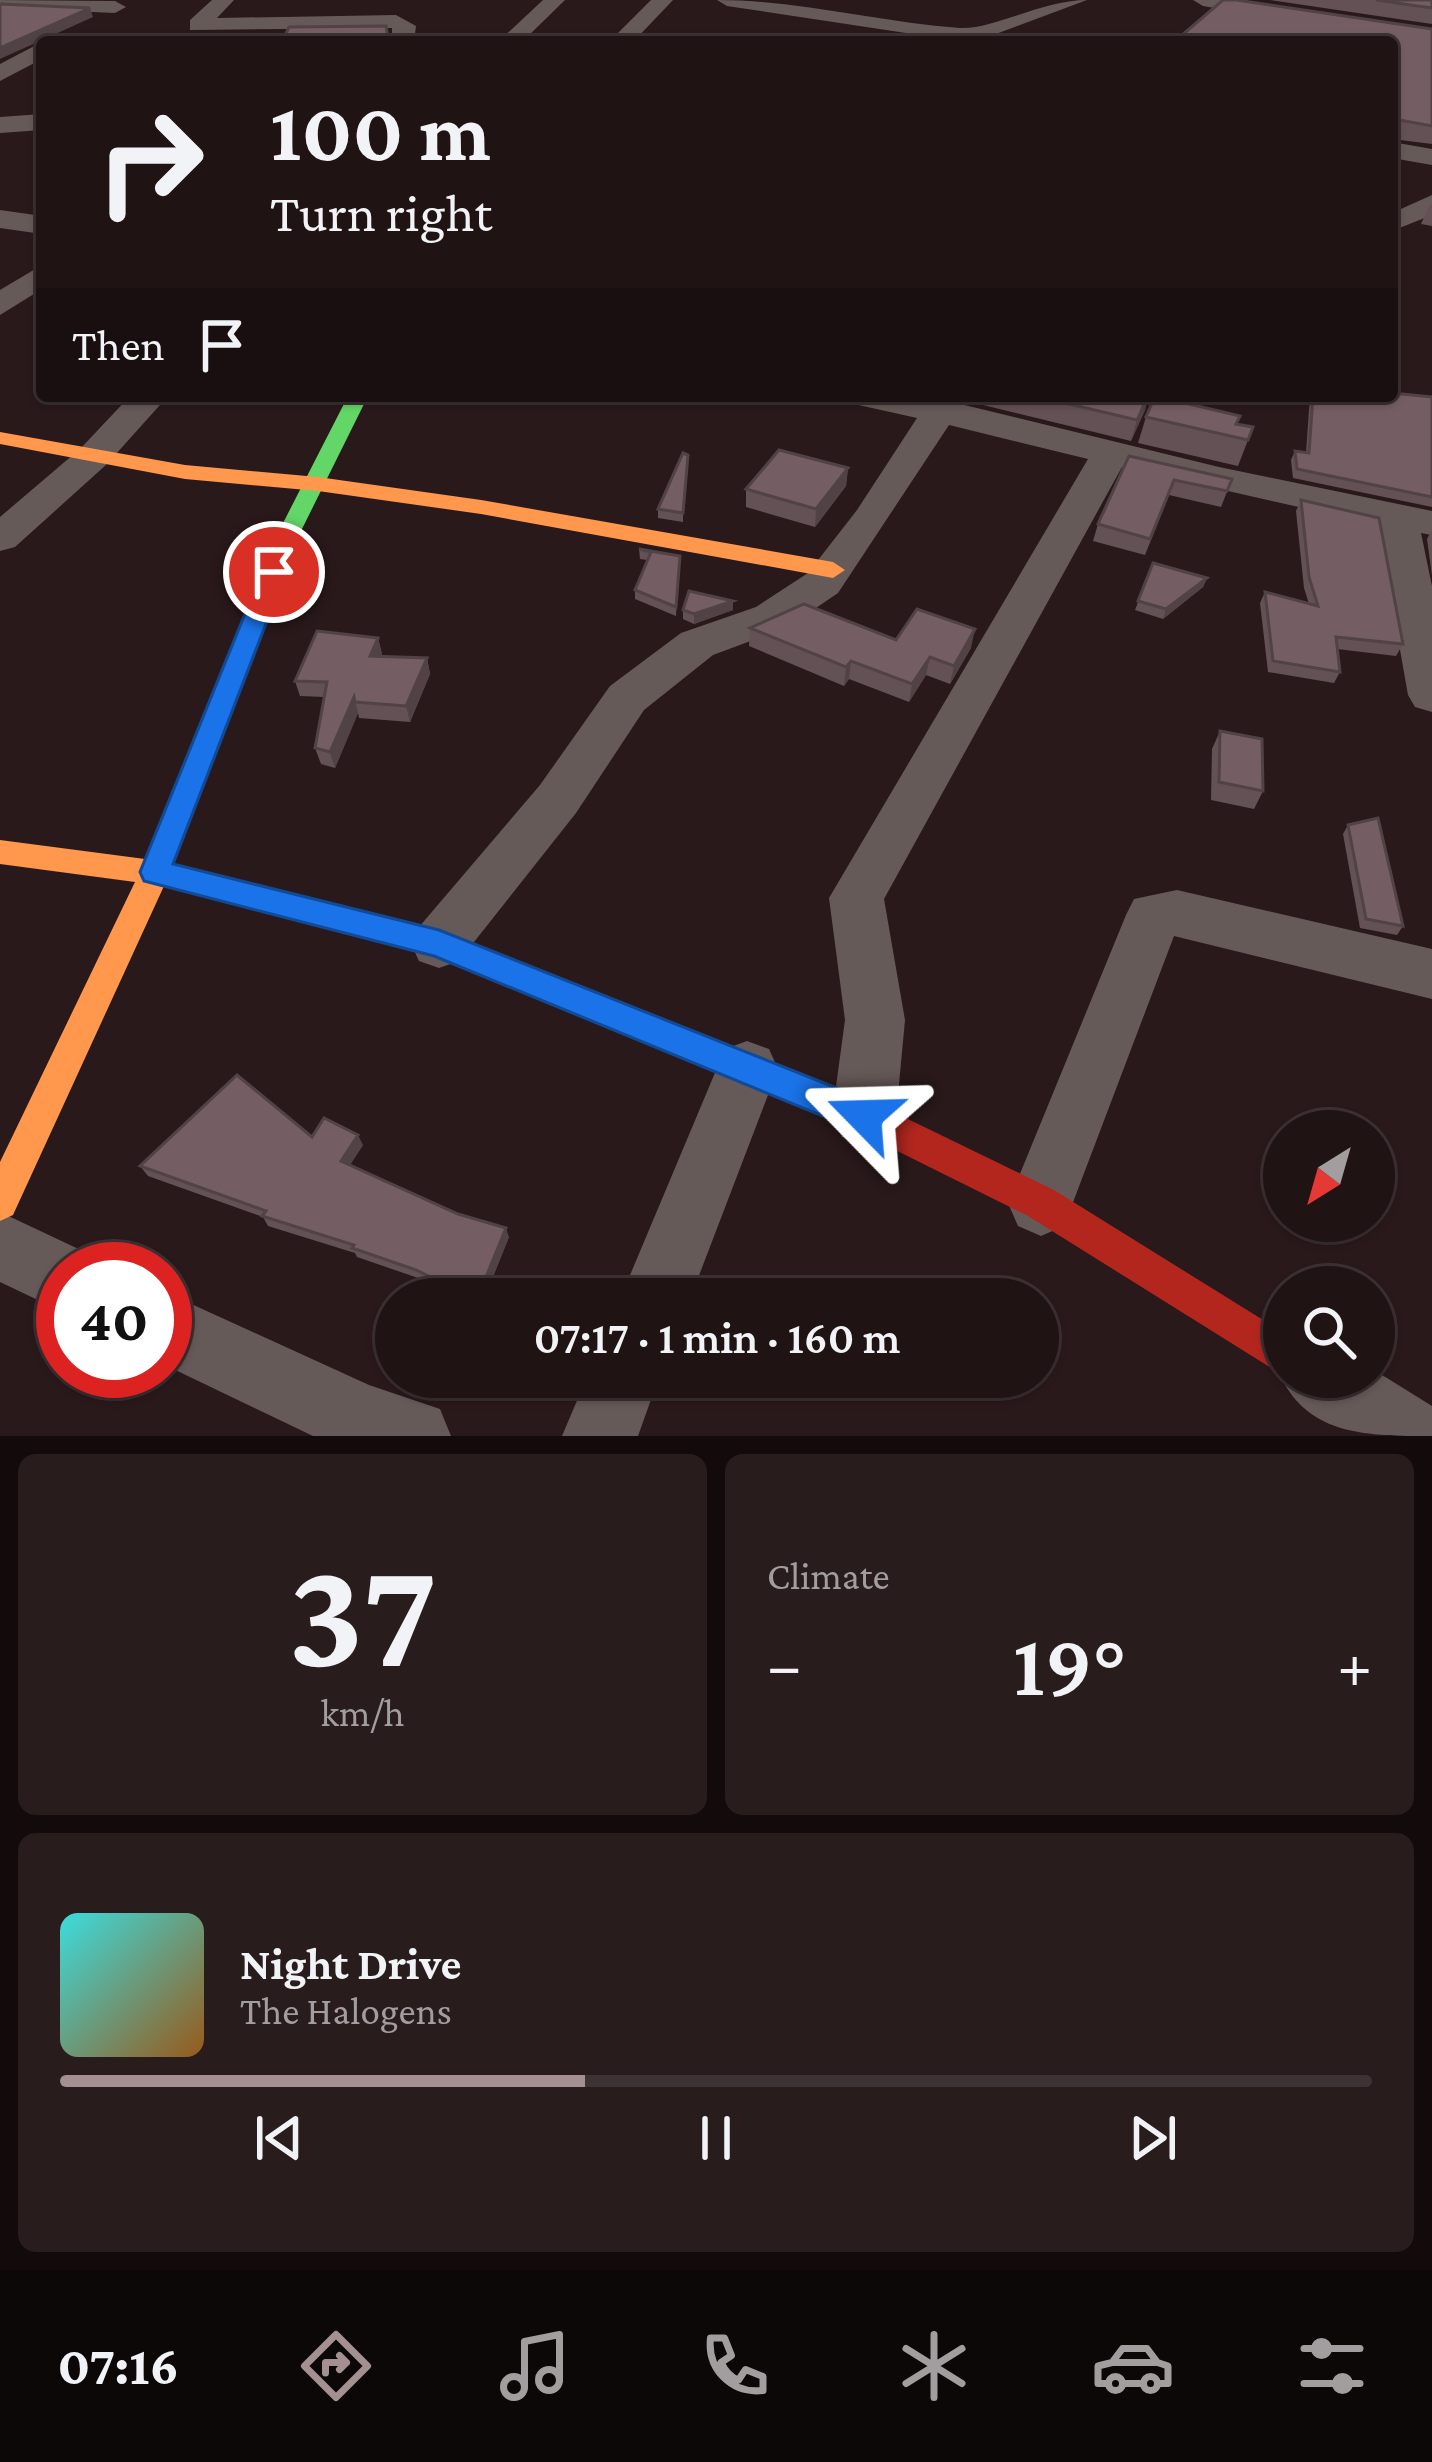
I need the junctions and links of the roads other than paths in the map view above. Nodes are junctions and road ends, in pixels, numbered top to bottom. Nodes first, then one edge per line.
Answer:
1 (224, 0) edge
2 (305, 0) edge
3 (556, 0) edge
4 (663, 0) edge
5 (728, 0) edge
6 (1203, 0) edge
7 (1063, 1) edge
8 (0, 2) edge
9 (30, 2) edge
10 (121, 4) edge
11 (0, 17) edge
12 (1309, 17) edge
13 (290, 22) junction
14 (65, 36) edge
15 (279, 36) edge
16 (404, 36) edge
17 (516, 36) edge
18 (626, 36) edge
19 (941, 36) edge
20 (967, 36) edge
21 (36, 53) edge
22 (0, 74) edge
23 (36, 122) edge
24 (0, 124) edge
25 (1398, 151) edge
26 (1432, 157) edge
27 (1432, 204) edge
28 (0, 220) edge
29 (1398, 221) edge
30 (36, 224) edge
31 (24, 278) edge
32 (0, 304) edge
33 (144, 402) edge
34 (355, 402) edge
35 (1030, 402) edge
36 (929, 404) edge
37 (1007, 425) junction
38 (0, 438) edge
39 (1112, 451) junction
40 (94, 456) junction
41 (318, 484) junction
42 (1414, 520) edge
43 (0, 538) edge
44 (832, 570) junction
45 (1432, 695) edge
46 (0, 852) edge
47 (155, 872) junction
48 (439, 944) junction
49 (1432, 974) edge
50 (748, 1069) junction
51 (864, 1116) junction
52 (0, 1202) edge
53 (1041, 1203) junction
54 (0, 1246) edge
55 (36, 1264) edge
56 (663, 1278) edge
57 (192, 1341) edge
58 (1263, 1343) edge
59 (615, 1398) edge
60 (1350, 1398) edge
61 (413, 1436) edge
62 (600, 1436) edge
63 (1411, 1436) edge

1 - 13 street
2 - 13 street
3 - 17 street
4 - 18 street
5 - 19 street
6 - 12 street
7 - 20 street
8 - 9 street
9 - 10 street
9 - 11 street
10 - 14 street
13 - 15 street
13 - 16 street
21 - 22 street
23 - 24 street
25 - 26 street
27 - 29 street
28 - 30 street
31 - 32 street
33 - 40 street
34 - 41 street
35 - 37 street
36 - 37 street
36 - 44 street
37 - 39 street
38 - 40 street
39 - 42 street
39 - 51 street
40 - 41 street
40 - 43 street
41 - 44 street
41 - 47 street
42 - 45 street
44 - 48 street
46 - 47 street
47 - 48 street
47 - 52 street
48 - 50 street
49 - 53 street
50 - 51 street
50 - 56 street
51 - 53 street
53 - 58 street
54 - 55 street
57 - 61 street
59 - 62 street
60 - 63 street

